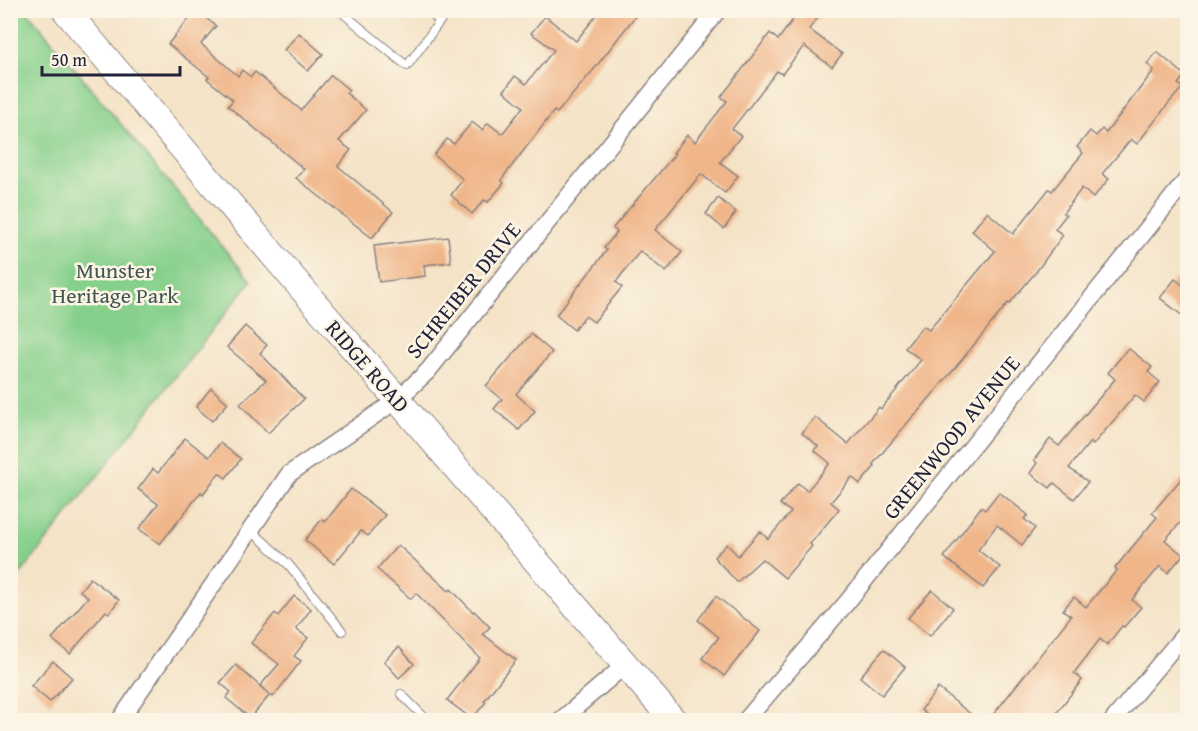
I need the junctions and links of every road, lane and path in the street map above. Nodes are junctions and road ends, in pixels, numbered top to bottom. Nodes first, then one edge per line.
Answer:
1 (65, 10) edge
2 (339, 10) edge
3 (427, 10) edge
4 (448, 10) edge
5 (717, 10) edge
6 (440, 21) junction
7 (1188, 178) edge
8 (397, 400) junction
9 (251, 530) junction
10 (1188, 630) edge
11 (342, 631) dead end
12 (626, 665) junction
13 (401, 693) dead end
14 (120, 720) edge
15 (427, 720) edge
16 (561, 720) edge
17 (673, 720) edge
18 (746, 720) edge
19 (1113, 720) edge

1 - 8 main road, RIDGE ROAD
2 - 6 lane
3 - 6 lane
4 - 6 lane
5 - 8 street, SCHREIBER DRIVE
7 - 18 street, GREENWOOD AVENUE
8 - 9 street, SCHREIBER DRIVE
8 - 12 main road, RIDGE ROAD
9 - 11 lane
9 - 14 street, SCHREIBER DRIVE
10 - 19 street
12 - 16 street
12 - 17 main road, RIDGE ROAD
13 - 15 lane

